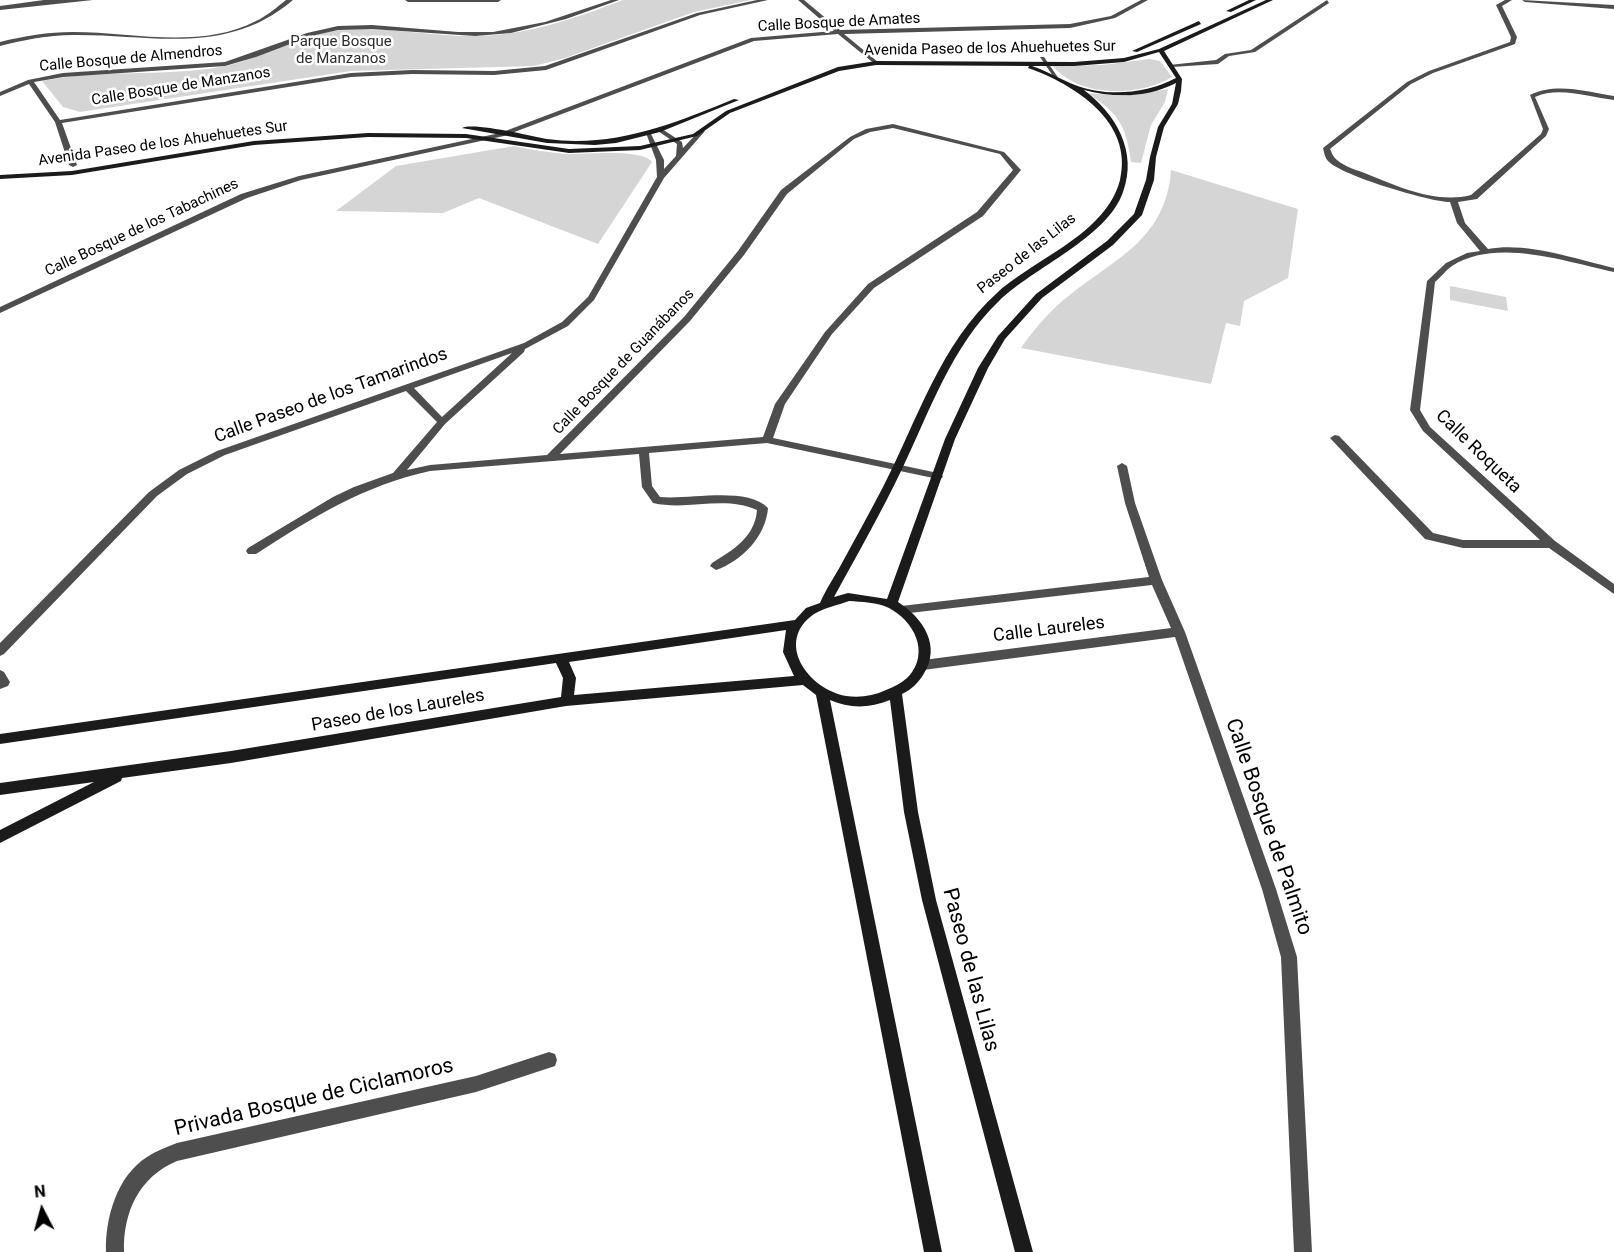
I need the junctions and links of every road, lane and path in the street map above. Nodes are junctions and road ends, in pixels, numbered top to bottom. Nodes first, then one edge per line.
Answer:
1 (90, 0) edge
2 (290, 0) edge
3 (408, 0) edge
4 (498, 0) edge
5 (616, 0) edge
6 (765, 0) edge
7 (801, 0) edge
8 (1146, 0) edge
9 (1252, 0) edge
10 (1270, 0) edge
11 (1509, 0) edge
12 (1525, 0) edge
13 (1327, 2) dead end
14 (1614, 7) edge
15 (0, 8) edge
16 (840, 32) junction
17 (0, 44) edge
18 (1161, 50) junction
19 (873, 60) junction
20 (1045, 61) junction
21 (1008, 63) junction
22 (1172, 65) junction
23 (823, 66) dead end
24 (798, 75) dead end
25 (1057, 78) junction
26 (1179, 79) junction
27 (30, 81) junction
28 (1068, 84) junction
29 (0, 94) edge
30 (1614, 98) edge
31 (58, 122) junction
32 (458, 127) dead end
33 (660, 130) junction
34 (419, 131) junction
35 (702, 131) junction
36 (510, 133) junction
37 (648, 134) junction
38 (488, 139) junction
39 (221, 140) dead end
40 (677, 140) junction
41 (189, 145) dead end
42 (654, 145) junction
43 (411, 155) junction
44 (679, 157) junction
45 (73, 165) junction
46 (0, 168) edge
47 (0, 177) edge
48 (661, 177) junction
49 (1454, 202) junction
50 (1485, 252) junction
51 (1614, 270) edge
52 (0, 310) edge
53 (527, 345) junction
54 (408, 388) junction
55 (442, 422) junction
56 (1335, 438) dead end
57 (767, 440) junction
58 (644, 450) junction
59 (550, 458) junction
60 (1122, 466) dead end
61 (898, 468) junction
62 (398, 473) junction
63 (938, 476) junction
64 (1551, 544) junction
65 (252, 551) dead end
66 (716, 566) dead end
67 (1155, 580) junction
68 (1614, 590) edge
69 (826, 602) junction
70 (896, 607) junction
71 (796, 624) junction
72 (1179, 632) junction
73 (0, 651) edge
74 (559, 658) junction
75 (923, 665) junction
76 (0, 675) edge
77 (802, 680) junction
78 (0, 684) edge
79 (896, 693) junction
80 (822, 694) junction
81 (566, 700) junction
82 (0, 739) edge
83 (123, 773) junction
84 (0, 789) edge
85 (0, 837) edge
86 (549, 1060) dead end
87 (115, 1252) edge
88 (933, 1252) edge
89 (1024, 1252) edge
90 (1303, 1252) edge

1 - 15 street
2 - 17 street
3 - 4 street
5 - 27 street, Calle Bosque de Almendros
6 - 31 street, Calle Bosque de Manzanos
7 - 16 street
8 - 16 street, Calle Bosque de Amates
9 - 20 street, Avenida Paseo de los Ahuehuetes Sur
10 - 18 street, Avenida Paseo de los Ahuehuetes Sur
11 - 49 street
12 - 14 street
13 - 22 street
16 - 19 street
16 - 36 street, Calle Bosque de Amates
18 - 20 street, Avenida Paseo de los Ahuehuetes Sur
18 - 22 street
19 - 20 street, Avenida Paseo de los Ahuehuetes Sur
19 - 21 street, Avenida Paseo de los Ahuehuetes Sur
19 - 23 street, Avenida Paseo de los Ahuehuetes Sur
19 - 35 street, Avenida Paseo de los Ahuehuetes Sur
20 - 21 street, Avenida Paseo de los Ahuehuetes Sur
20 - 25 street, Paseo de las Lilas
21 - 25 street, Paseo de las Lilas
22 - 26 street
24 - 33 street
25 - 28 street, Paseo de las Lilas
26 - 28 street
26 - 63 street
27 - 29 street, Calle Bosque de Almendros
27 - 31 street
28 - 61 street, Paseo de las Lilas
30 - 49 street
31 - 45 street
32 - 36 street
33 - 37 street
33 - 40 street
34 - 38 street, Avenida Paseo de los Ahuehuetes Sur
34 - 39 street, Avenida Paseo de los Ahuehuetes Sur
34 - 43 street
34 - 47 street, Avenida Paseo de los Ahuehuetes Sur
35 - 40 street, Avenida Paseo de los Ahuehuetes Sur
35 - 44 street, Calle Paseo de los Tamarindos
36 - 37 street
36 - 38 street, Calle Bosque de los Tabachines
37 - 42 street
38 - 42 street, Avenida Paseo de los Ahuehuetes Sur
38 - 43 street, Calle Bosque de los Tabachines
40 - 42 street, Avenida Paseo de los Ahuehuetes Sur
40 - 44 street
41 - 45 street, Avenida Paseo de los Ahuehuetes Sur
42 - 48 street
43 - 52 street, Calle Bosque de los Tabachines
44 - 48 street, Calle Paseo de los Tamarindos
45 - 46 street, Avenida Paseo de los Ahuehuetes Sur
48 - 53 street, Calle Paseo de los Tamarindos
49 - 50 street
50 - 51 street, Calle Roqueta
50 - 64 street, Calle Roqueta
53 - 54 street, Calle Paseo de los Tamarindos
53 - 55 street
54 - 55 street
54 - 73 street, Calle Paseo de los Tamarindos
55 - 62 street
56 - 64 street
57 - 58 street
57 - 59 street, Calle Bosque de Guanábanos
57 - 61 street
58 - 59 street
58 - 66 street
59 - 62 street
60 - 67 street, Calle Bosque de Palmito
61 - 63 street
61 - 69 street, Paseo de las Lilas
62 - 65 street
63 - 70 street
64 - 68 street, Calle Roqueta
67 - 70 street, Calle Laureles
67 - 72 street, Calle Bosque de Palmito
69 - 70 street
69 - 71 street
70 - 75 street
71 - 74 street, Paseo de los Laureles
71 - 77 street
72 - 75 street, Calle Laureles
72 - 90 street, Calle Bosque de Palmito
74 - 81 street
74 - 82 street, Paseo de los Laureles
75 - 79 street
76 - 78 street
77 - 80 street
77 - 81 street, Paseo de los Laureles
79 - 80 street
79 - 89 street, Paseo de las Lilas
80 - 88 street
81 - 83 street, Paseo de los Laureles
83 - 84 street, Paseo de los Laureles
83 - 85 street
86 - 87 street, Privada Bosque de Ciclamoros

